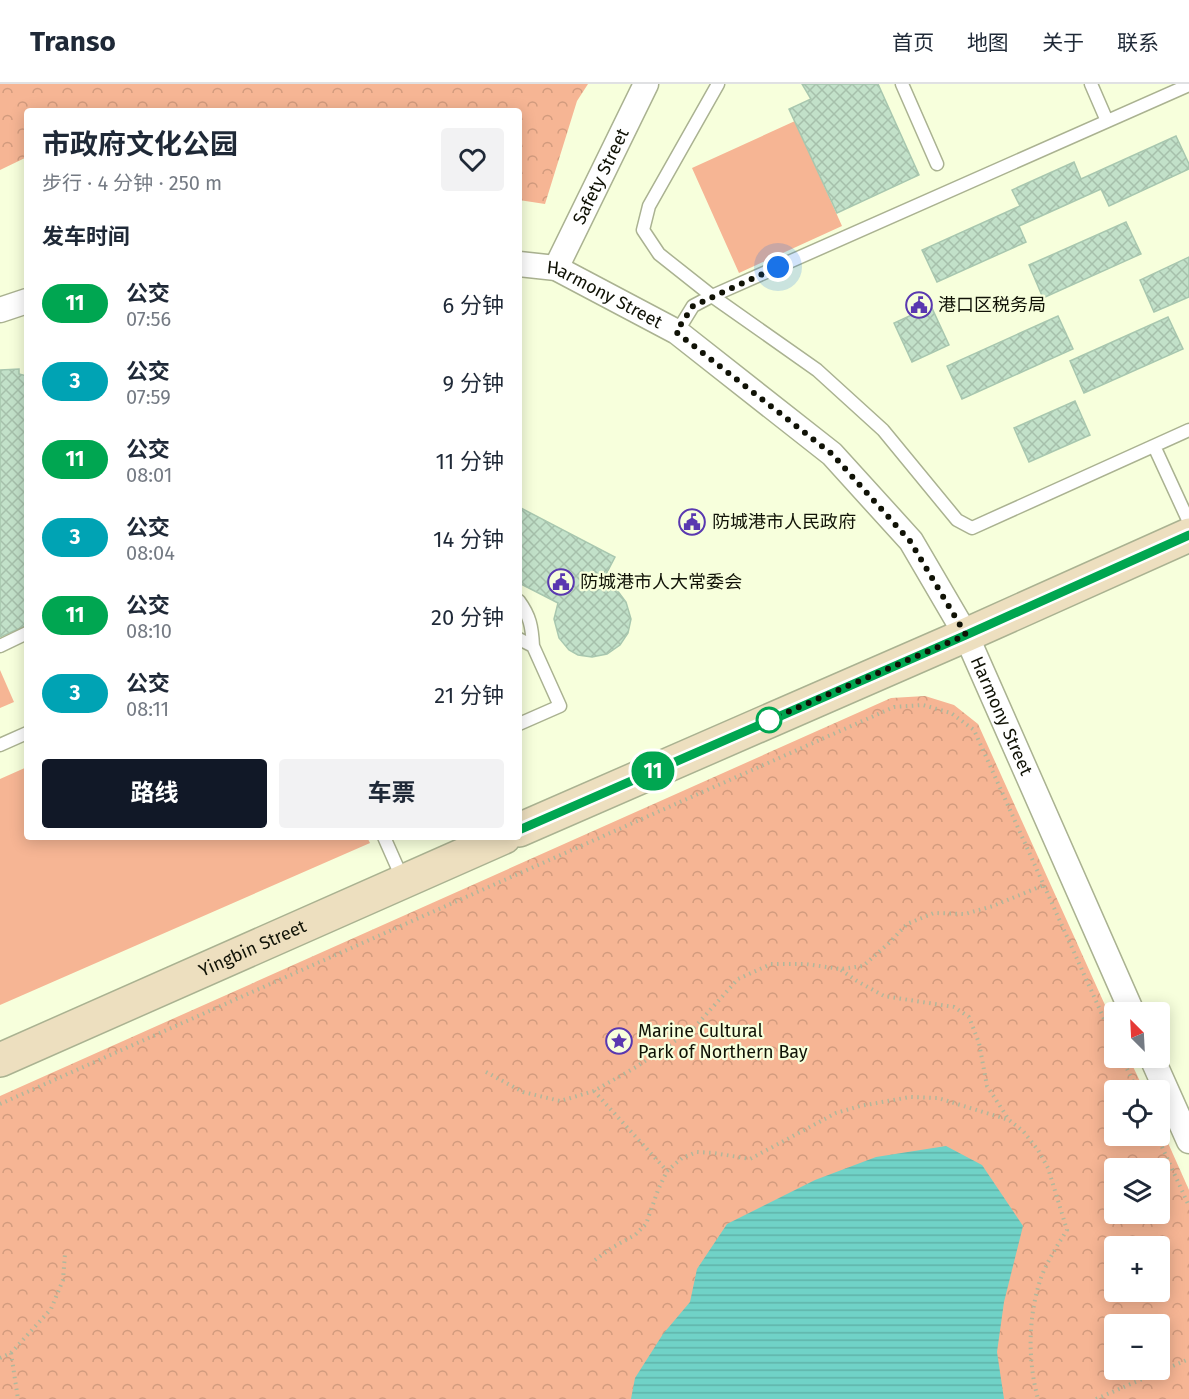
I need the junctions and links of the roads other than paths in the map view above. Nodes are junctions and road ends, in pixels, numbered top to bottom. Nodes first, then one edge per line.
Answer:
1 (646, 84) edge
2 (718, 84) edge
3 (902, 84) edge
4 (1091, 84) edge
5 (1189, 85) edge
6 (1107, 121) junction
7 (937, 164) dead end
8 (522, 264) edge
9 (556, 268) junction
10 (712, 296) junction
11 (24, 302) edge
12 (0, 310) edge
13 (676, 332) junction
14 (1189, 430) edge
15 (1154, 446) junction
16 (1189, 522) edge
17 (1189, 535) edge
18 (522, 605) edge
19 (24, 634) edge
20 (966, 635) junction
21 (522, 640) edge
22 (0, 646) edge
23 (533, 646) junction
24 (522, 723) edge
25 (24, 734) edge
26 (0, 745) edge
27 (522, 829) edge
28 (385, 840) edge
29 (497, 840) edge
30 (404, 881) junction
31 (1128, 1002) edge
32 (0, 1060) edge
33 (1156, 1068) edge
34 (1189, 1141) edge

1 - 9 street, Safety Street
2 - 10 lane
3 - 7 lane
4 - 6 lane
5 - 6 lane
6 - 10 lane
8 - 9 street, Harmony Street
9 - 13 street, Harmony Street
10 - 13 lane
10 - 15 lane
11 - 12 street
13 - 20 street, Harmony Street
14 - 15 lane
15 - 16 lane
17 - 20 main road
18 - 23 lane
19 - 22 lane
20 - 27 main road
20 - 31 street, Harmony Street
21 - 23 lane
23 - 24 lane
25 - 26 lane
28 - 30 lane
29 - 30 main road, Yingbin Street
30 - 32 main road, Yingbin Street
33 - 34 street

